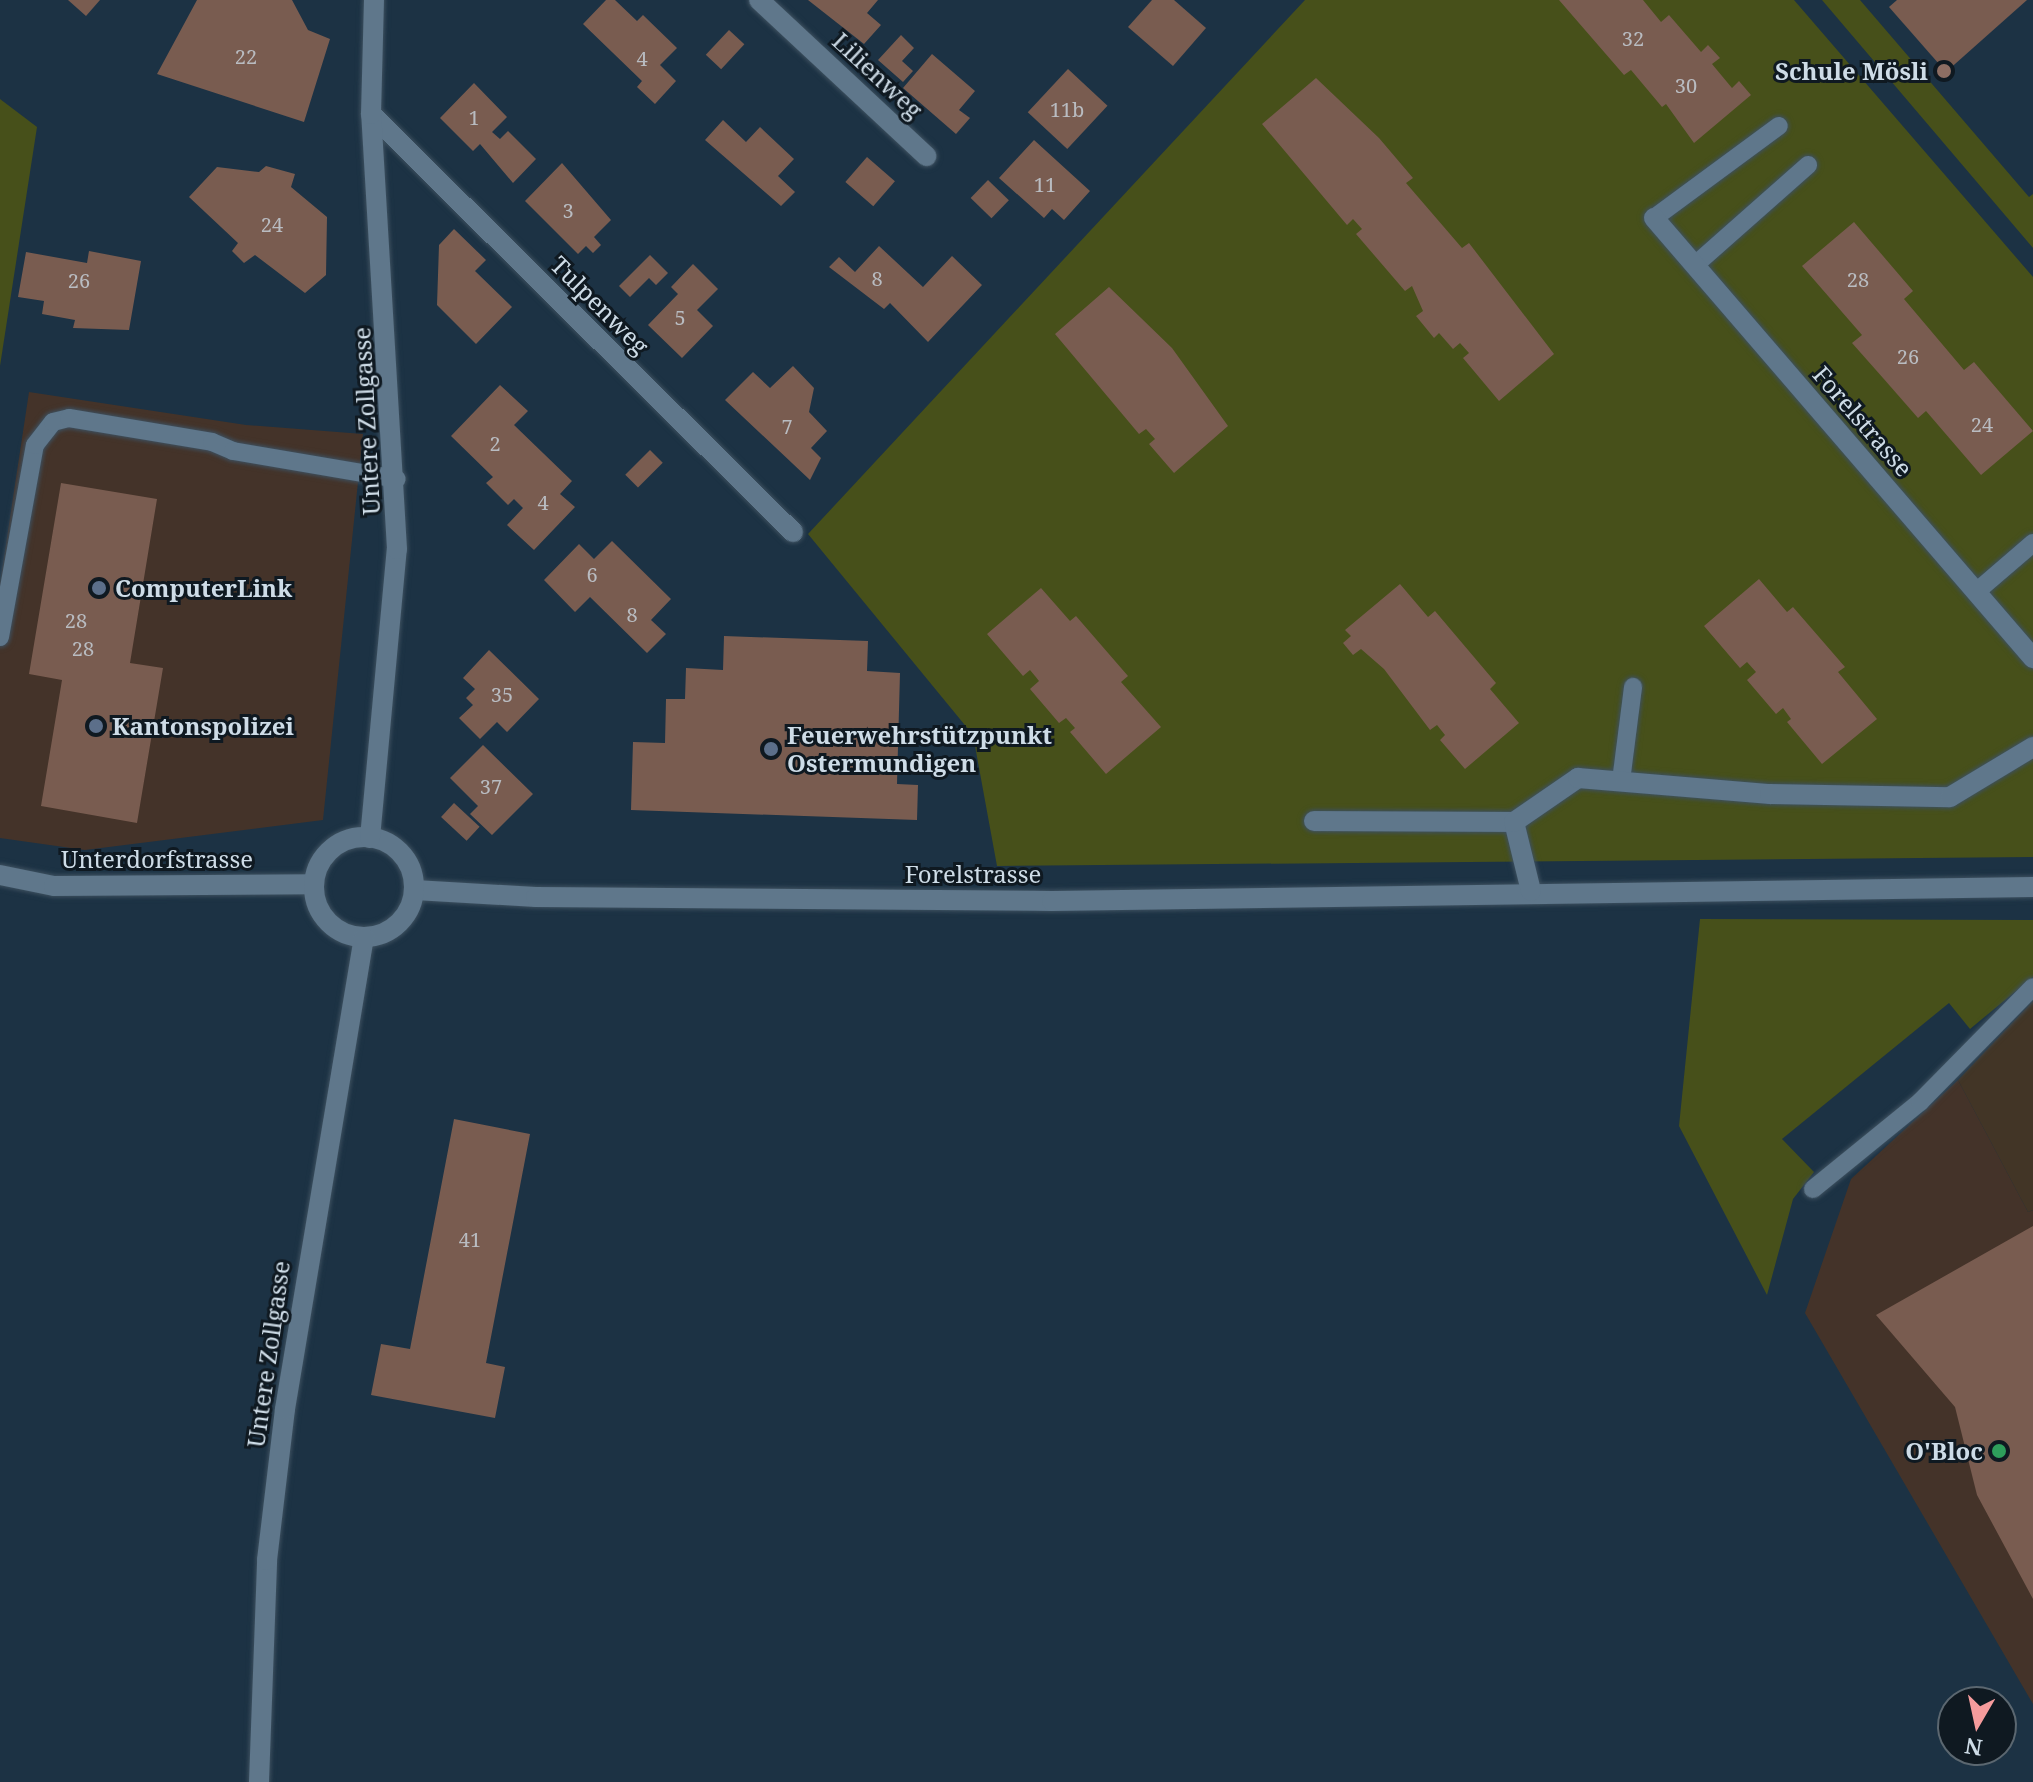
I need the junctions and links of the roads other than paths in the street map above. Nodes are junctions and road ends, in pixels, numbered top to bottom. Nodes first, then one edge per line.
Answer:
1 (374, 0) edge
2 (759, 0) edge
3 (371, 114) junction
4 (1779, 126) dead end
5 (926, 156) dead end
6 (1808, 165) dead end
7 (1654, 218) joint
8 (1695, 265) junction
9 (397, 479) junction
10 (793, 532) dead end
11 (2033, 543) edge
12 (1976, 592) junction
13 (0, 637) edge
14 (2033, 658) edge
15 (1633, 687) dead end
16 (2033, 747) edge
17 (1621, 781) junction
18 (1314, 821) dead end
19 (1514, 822) junction
20 (370, 838) junction
21 (0, 875) edge
22 (314, 884) junction
23 (2033, 887) edge
24 (415, 890) junction
25 (1531, 891) junction
26 (364, 938) junction
27 (2033, 987) edge
28 (1813, 1189) dead end
29 (259, 1782) edge

1 - 3 street, Untere Zollgasse
2 - 5 street, Lilienweg
3 - 9 street, Untere Zollgasse
3 - 10 street, Tulpenweg
4 - 7 lane
6 - 8 lane
7 - 8 street, Forelstrasse
8 - 12 street, Forelstrasse
9 - 13 lane
9 - 20 street, Untere Zollgasse
11 - 12 lane
12 - 14 street, Forelstrasse
15 - 17 lane
16 - 17 street
17 - 19 street
18 - 19 street
19 - 25 street
20 - 22 street
20 - 24 street
21 - 22 street, Unterdorfstrasse
22 - 26 street
23 - 25 street, Forelstrasse
24 - 25 street, Forelstrasse
24 - 26 street
26 - 29 street, Untere Zollgasse
27 - 28 lane

